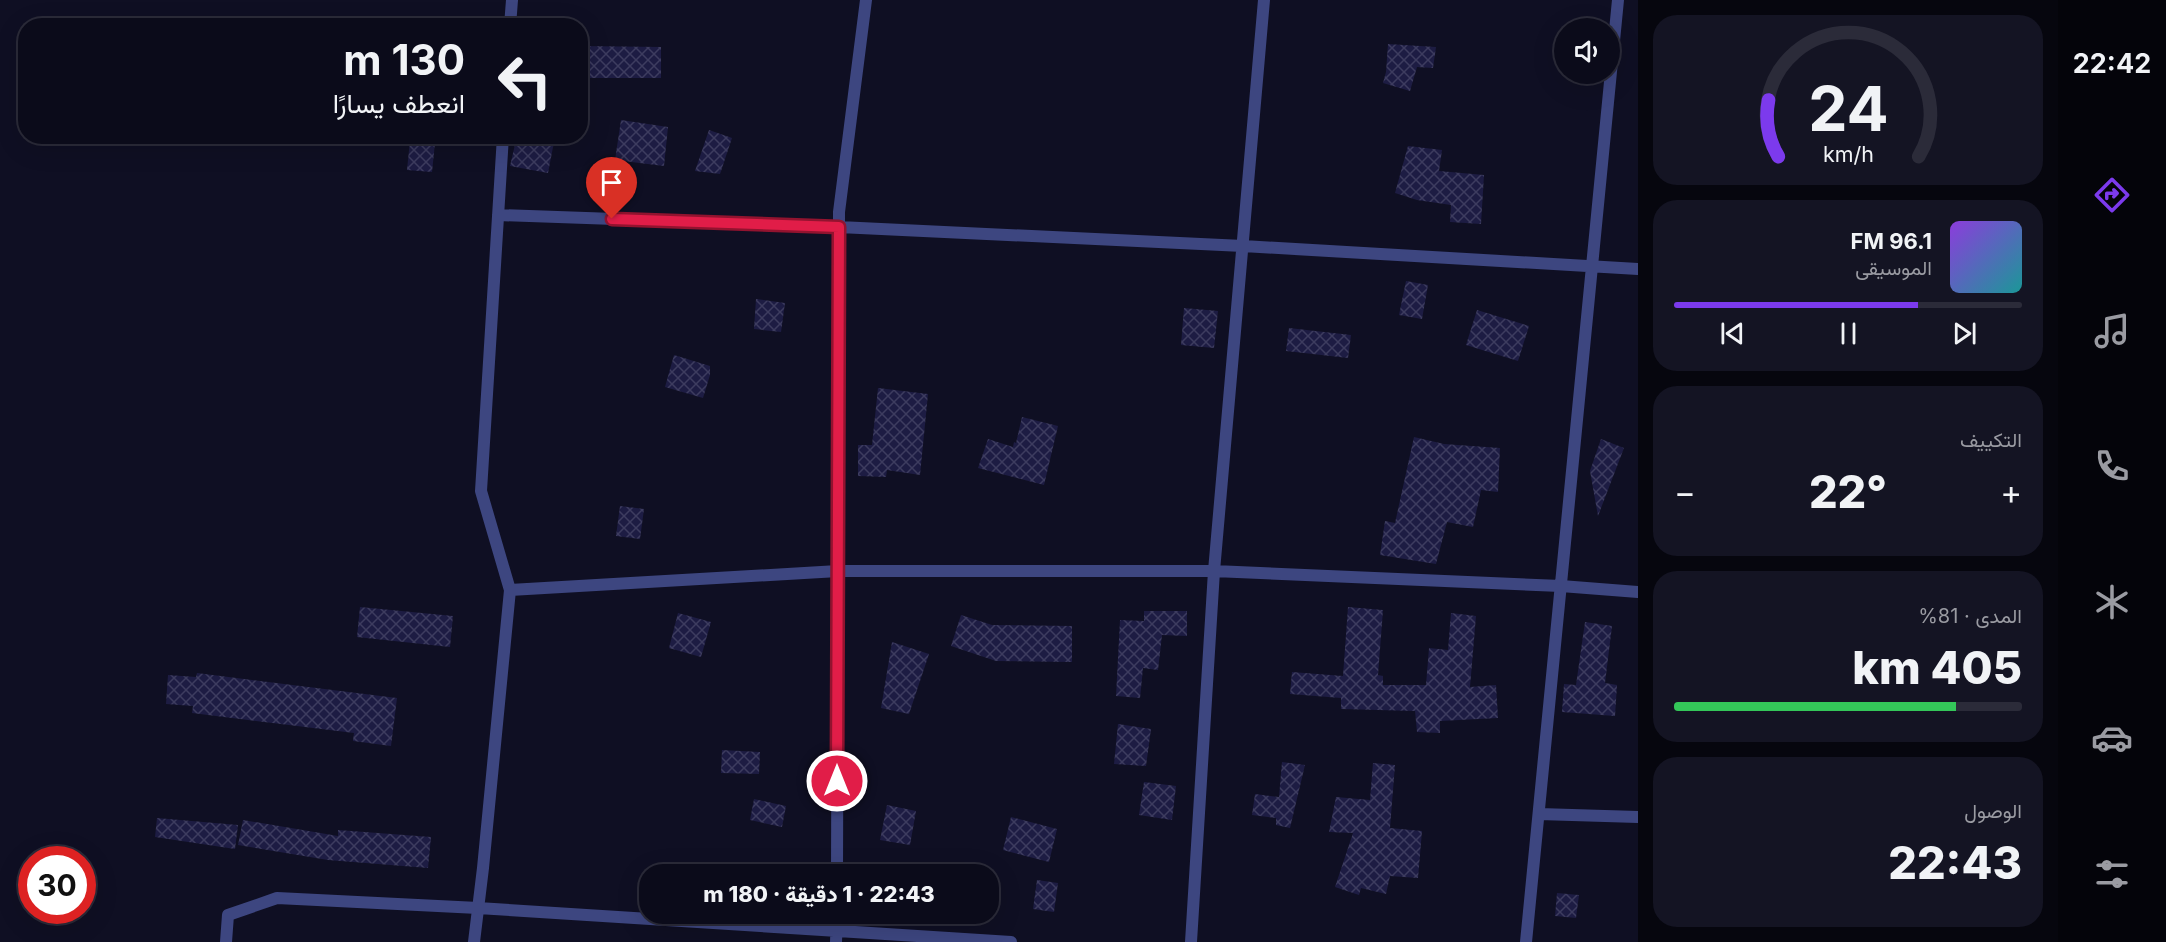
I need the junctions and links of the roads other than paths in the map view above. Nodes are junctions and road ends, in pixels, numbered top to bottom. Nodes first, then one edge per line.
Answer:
1 (512, 0) edge
2 (866, 0) edge
3 (1264, 0) edge
4 (1618, 0) edge
5 (511, 18) edge
6 (502, 144) edge
7 (498, 215) junction
8 (839, 227) junction
9 (1243, 246) junction
10 (1592, 267) junction
11 (1638, 269) edge
12 (838, 571) junction
13 (1214, 571) junction
14 (1561, 586) junction
15 (510, 590) junction
16 (1638, 592) edge
17 (1539, 814) junction
18 (1638, 818) edge
19 (837, 864) edge
20 (478, 908) junction
21 (836, 937) edge
22 (226, 942) edge
23 (474, 942) edge
24 (1011, 942) edge
25 (1191, 942) edge
26 (1526, 942) edge

1 - 5 street
2 - 8 street
3 - 9 street
4 - 10 street
6 - 7 street
7 - 8 street
7 - 15 street
8 - 9 street
8 - 12 street
9 - 10 street
9 - 13 street
10 - 11 street
10 - 14 street
12 - 13 street
12 - 15 street
12 - 19 street
13 - 14 street
13 - 25 street
14 - 16 street
14 - 17 street
15 - 20 street
17 - 18 street
17 - 26 street
20 - 21 street
20 - 22 street
20 - 23 street
21 - 24 street

